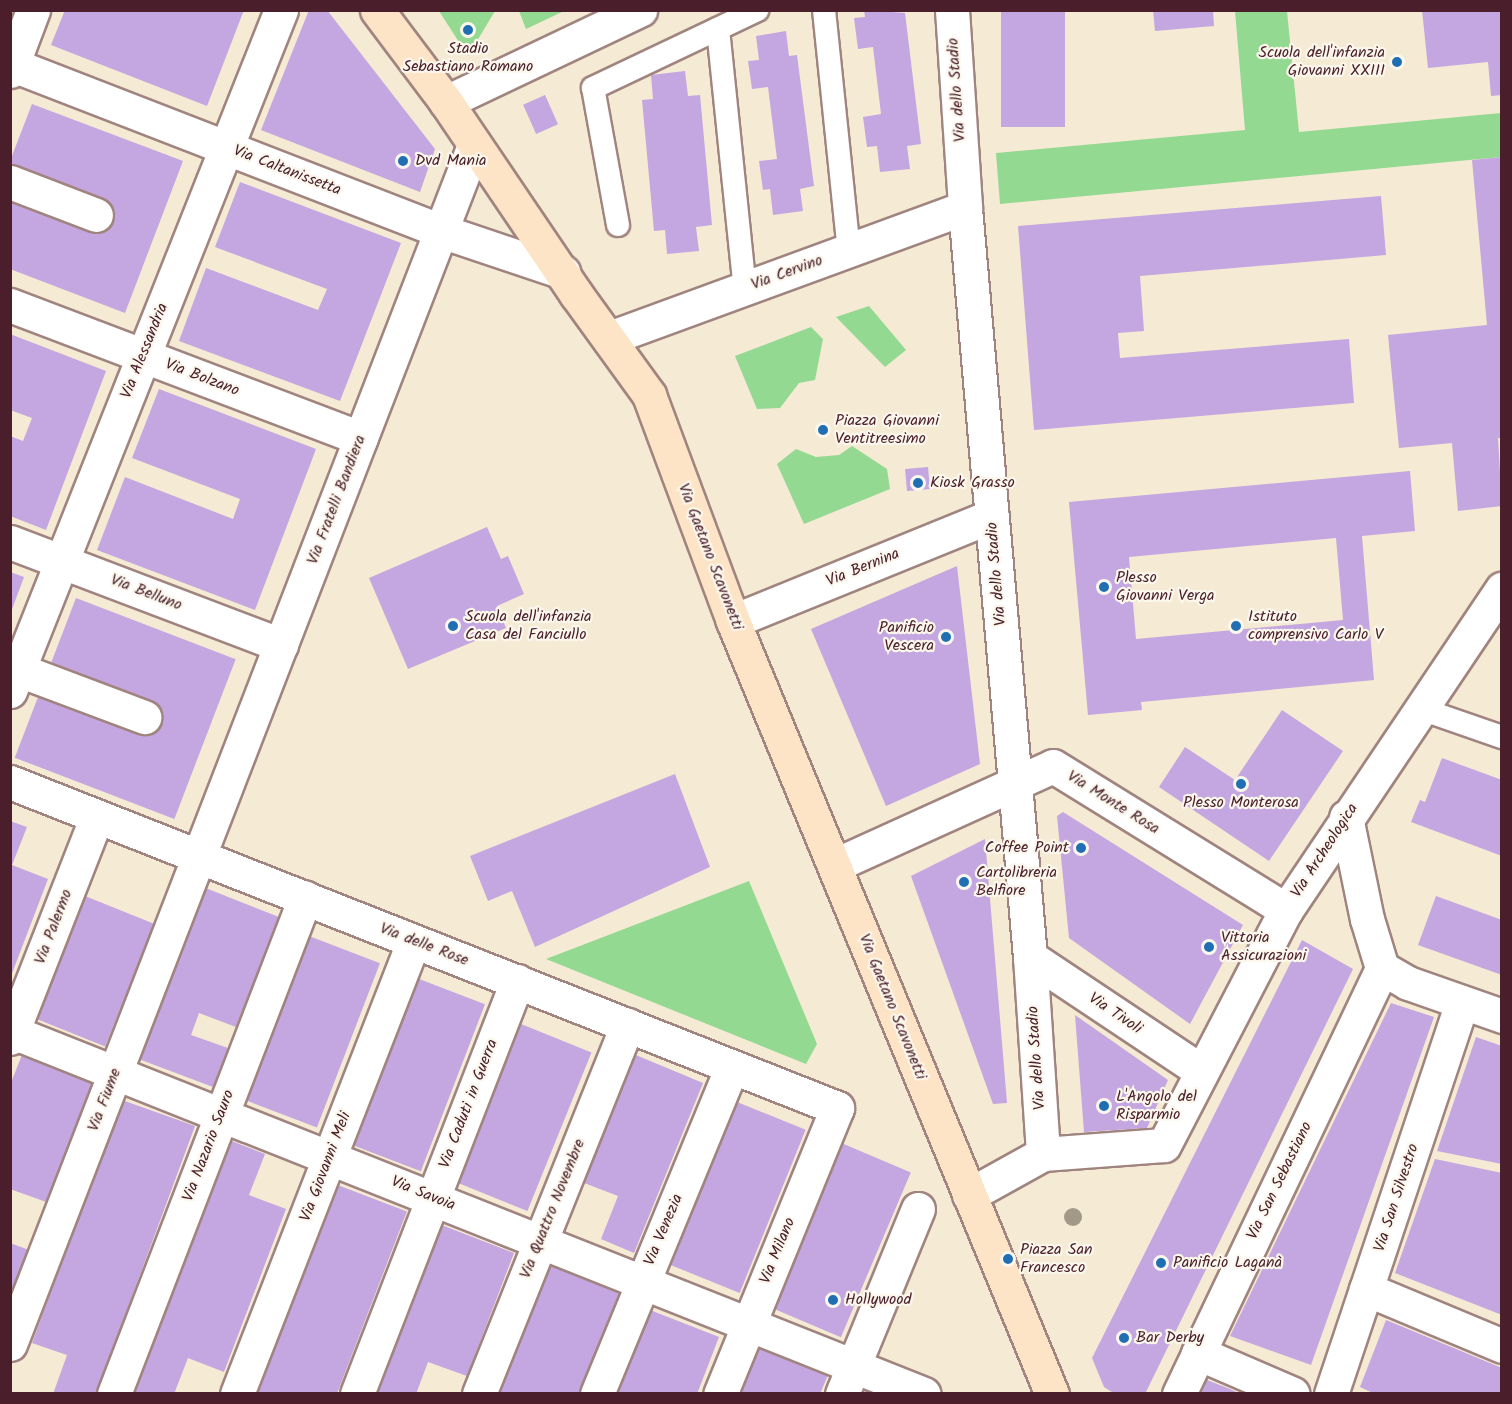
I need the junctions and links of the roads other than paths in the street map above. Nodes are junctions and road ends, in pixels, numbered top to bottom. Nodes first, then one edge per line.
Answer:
1 (33, 10) edge
2 (280, 10) edge
3 (377, 10) edge
4 (640, 10) edge
5 (757, 10) edge
6 (824, 10) edge
7 (952, 10) edge
8 (718, 29) junction
9 (12, 68) edge
10 (446, 102) junction
11 (474, 145) junction
12 (225, 147) junction
13 (10, 182) edge
14 (965, 208) junction
15 (96, 215) dead end
16 (618, 225) dead end
17 (441, 231) junction
18 (849, 251) junction
19 (563, 272) junction
20 (745, 289) junction
21 (10, 305) edge
22 (609, 338) junction
23 (143, 356) junction
24 (361, 438) junction
25 (992, 516) junction
26 (10, 542) edge
27 (62, 561) junction
28 (1502, 589) edge
29 (734, 621) junction
30 (281, 645) junction
31 (15, 681) edge
32 (1421, 709) junction
33 (144, 717) dead end
34 (1502, 736) edge
35 (10, 782) edge
36 (1014, 784) junction
37 (97, 816) junction
38 (1346, 817) junction
39 (200, 856) junction
40 (834, 865) junction
41 (305, 898) junction
42 (1286, 910) junction
43 (414, 941) junction
44 (1030, 957) junction
45 (1382, 968) junction
46 (517, 981) junction
47 (1462, 1002) junction
48 (1502, 1016) edge
49 (627, 1025) junction
50 (11, 1033) edge
51 (732, 1067) junction
52 (1201, 1071) junction
53 (116, 1072) junction
54 (837, 1108) joint
55 (221, 1114) junction
56 (1042, 1146) junction
57 (330, 1157) junction
58 (969, 1195) junction
59 (433, 1198) junction
60 (918, 1209) dead end
61 (540, 1241) junction
62 (643, 1282) junction
63 (1366, 1289) junction
64 (749, 1323) junction
65 (10, 1344) edge
66 (1502, 1346) edge
67 (1198, 1353) junction
68 (844, 1372) edge
69 (114, 1394) edge
70 (237, 1394) edge
71 (357, 1394) edge
72 (479, 1394) edge
73 (597, 1394) edge
74 (720, 1394) edge
75 (924, 1394) edge
76 (1052, 1394) edge
77 (1179, 1394) edge
78 (1293, 1394) edge
79 (1331, 1394) edge

1 - 9 street
2 - 12 street, Via Alessandria
3 - 10 main road, Via Gaetano Scavonetti
4 - 10 street
5 - 8 lane
6 - 18 lane
7 - 14 street, Via dello Stadio
8 - 16 lane
8 - 20 lane
9 - 12 street, Via Caltanissetta
10 - 11 main road, Via Gaetano Scavonetti
11 - 17 street, Via Fratelli Bandiera
11 - 19 main road, Via Gaetano Scavonetti
12 - 17 street, Via Caltanissetta
12 - 23 street, Via Alessandria
13 - 15 street
14 - 18 street, Via Cervino
14 - 25 street, Via dello Stadio
17 - 19 street, Via Caltanissetta
17 - 24 street, Via Fratelli Bandiera
18 - 20 street, Via Cervino
19 - 22 main road, Via Gaetano Scavonetti
20 - 22 street, Via Cervino
21 - 23 street, Via Bolzano
22 - 29 main road, Via Gaetano Scavonetti
23 - 24 street, Via Bolzano
23 - 27 street, Via Alessandria
24 - 30 street, Via Fratelli Bandiera
25 - 29 street, Via Bernina
25 - 36 street, Via dello Stadio
26 - 27 street, Via Belluno
27 - 30 street, Via Belluno
27 - 31 street, Via Alessandria
28 - 32 street, Via Archeologica
29 - 40 main road, Via Gaetano Scavonetti
30 - 39 street, Via Fratelli Bandiera
31 - 33 street
32 - 34 lane
32 - 38 street, Via Archeologica
35 - 37 street, Via delle Rose
36 - 40 street, Via Monte Rosa
36 - 42 street, Via Monte Rosa
36 - 44 street, Via dello Stadio
37 - 39 street, Via delle Rose
37 - 50 street, Via Palermo
38 - 42 street, Via Archeologica
38 - 45 street
39 - 41 street, Via delle Rose
39 - 53 street, Via Fiume
40 - 58 main road, Via Gaetano Scavonetti
41 - 43 street, Via delle Rose
41 - 55 street, Via Nazario Sauro
42 - 52 street, Via Archeologica
43 - 46 street, Via delle Rose
43 - 57 street, Via Giovanni Meli
44 - 52 street, Via Tivoli
44 - 56 street, Via dello Stadio
45 - 47 street
45 - 67 street, Via San Sebastiano
46 - 49 street, Via delle Rose
46 - 59 street, Via Caduti in Guerra
47 - 48 street
47 - 63 street, Via San Silvestro
49 - 51 street, Via delle Rose
49 - 61 street, Via Quattro Novembre
50 - 53 street, Via Savoia
51 - 54 street, Via delle Rose
51 - 62 street, Via Venezia
52 - 56 street, Via Archeologica
53 - 55 street, Via Savoia
53 - 65 street, Via Fiume
54 - 64 street, Via Milano
55 - 57 street, Via Savoia
55 - 69 street, Via Nazario Sauro
56 - 58 street
57 - 59 street, Via Savoia
57 - 70 street, Via Giovanni Meli
58 - 76 main road, Via Gaetano Scavonetti
59 - 61 street, Via Savoia
59 - 71 street, Via Caduti in Guerra
60 - 68 street
61 - 62 street, Via Savoia
61 - 72 street, Via Quattro Novembre
62 - 64 street, Via Savoia
62 - 73 street, Via Venezia
63 - 66 street
63 - 79 street, Via San Silvestro
64 - 68 street, Via Savoia
64 - 74 street, Via Milano
67 - 77 street, Via San Sebastiano
67 - 78 street
68 - 75 street, Via Savoia

